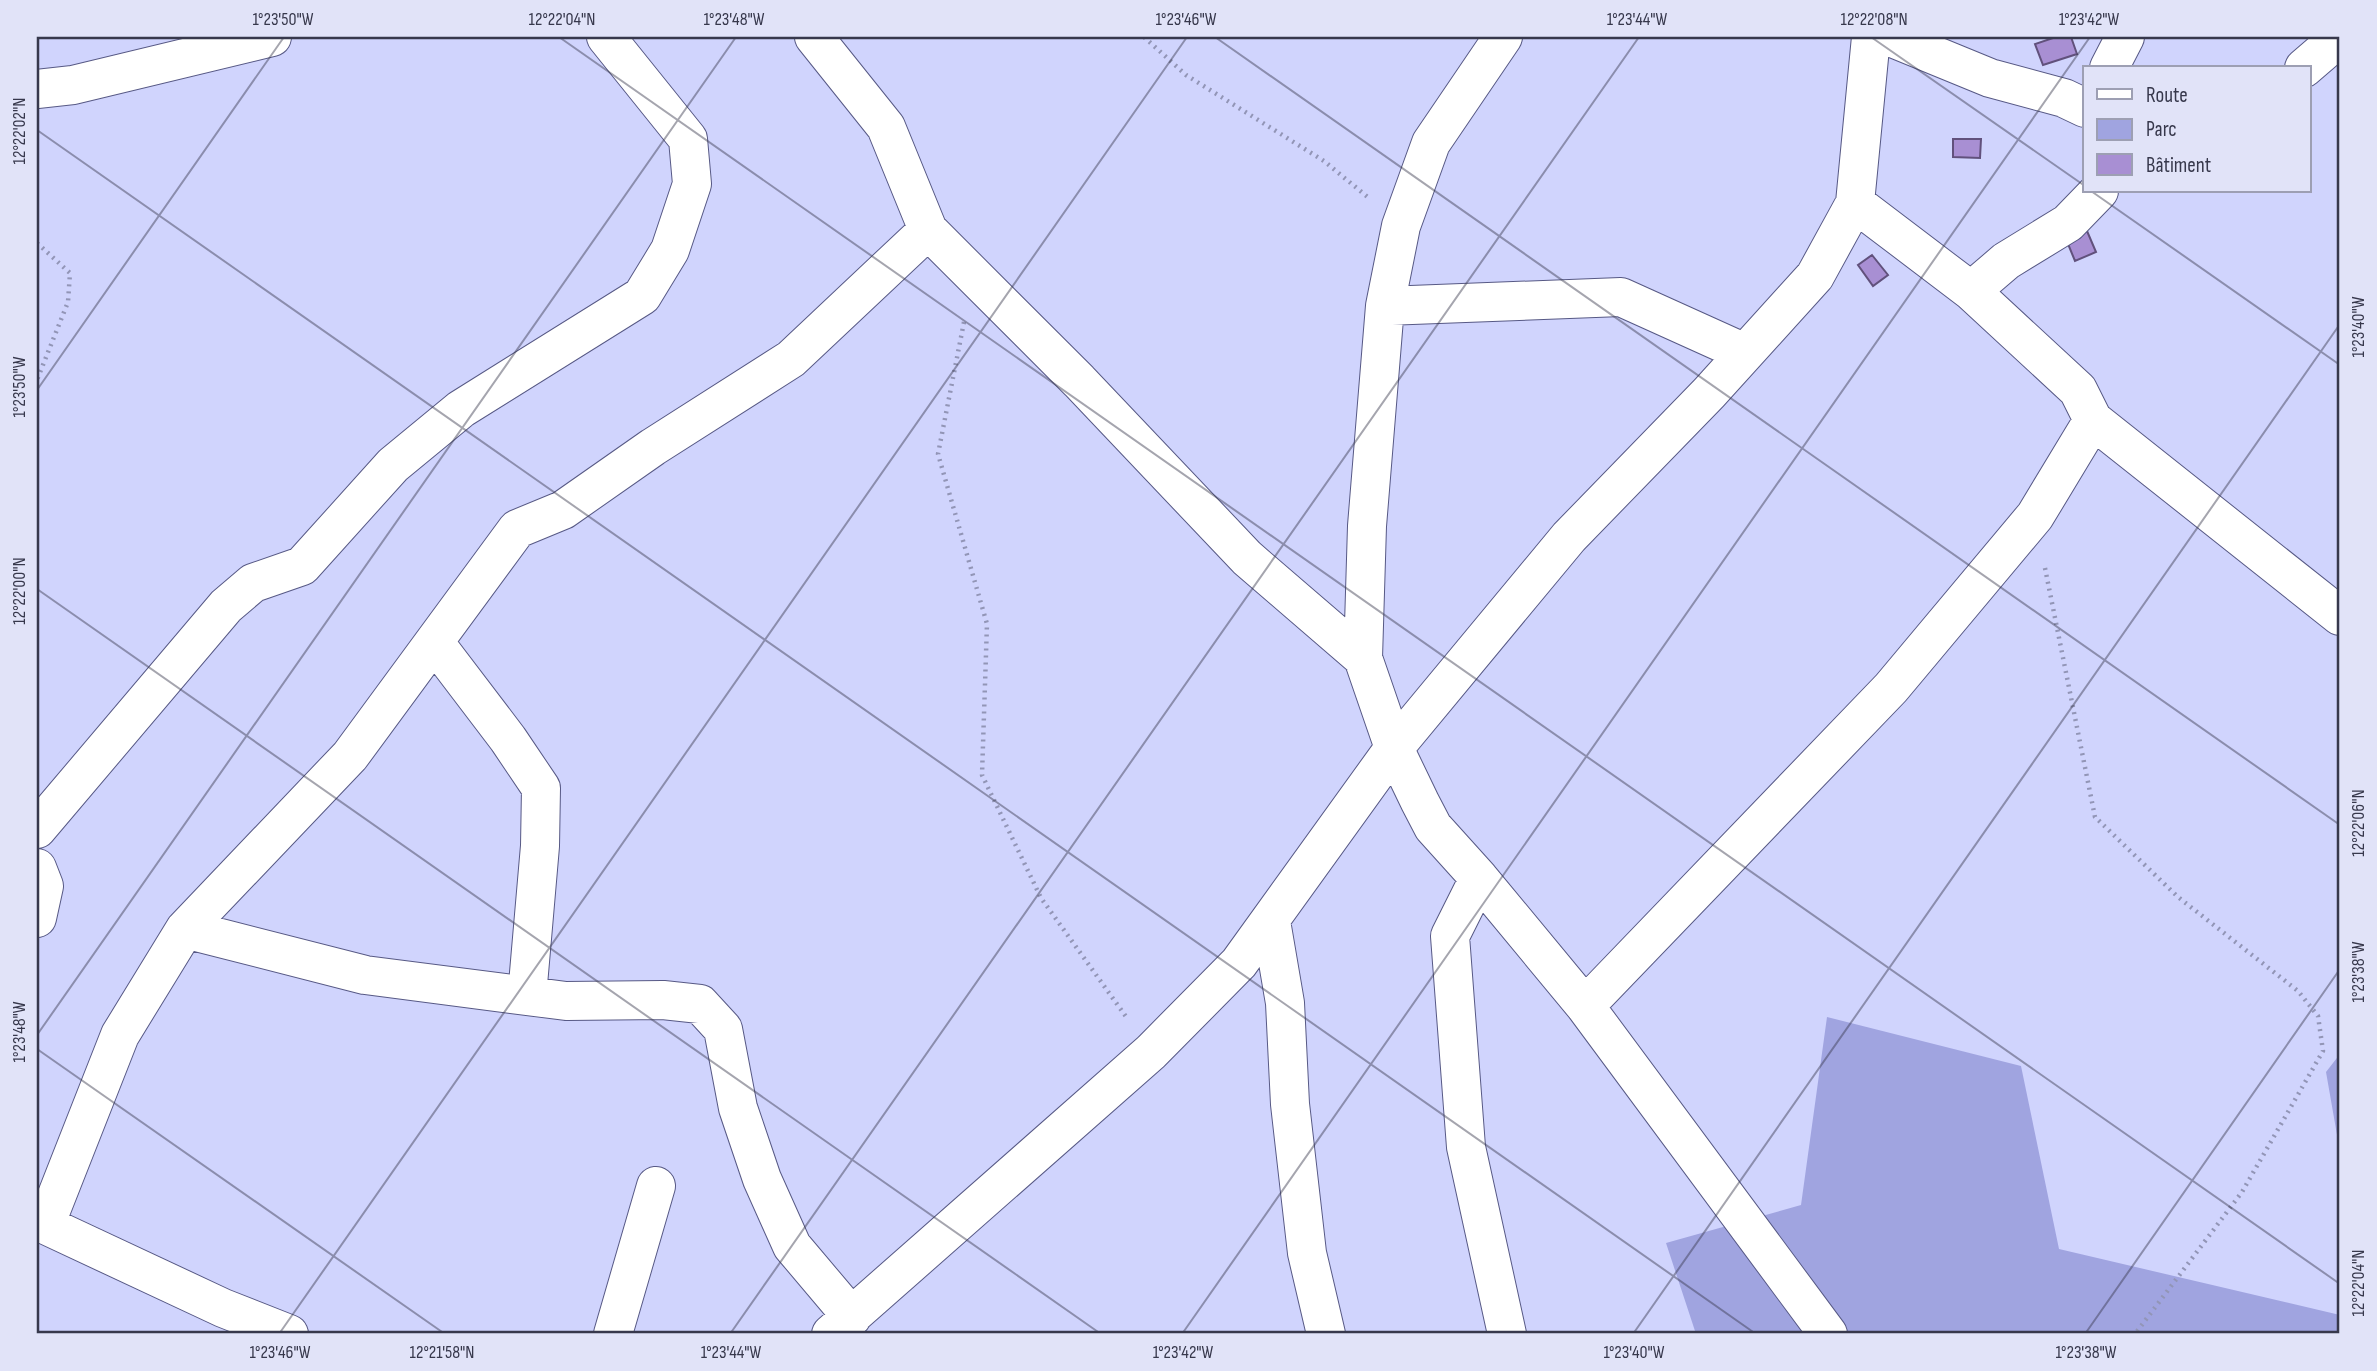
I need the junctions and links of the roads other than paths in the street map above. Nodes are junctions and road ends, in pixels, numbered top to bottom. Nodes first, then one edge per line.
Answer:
1 (272, 37) edge
2 (606, 37) edge
3 (814, 37) edge
4 (1503, 37) edge
5 (1871, 37) edge
6 (1890, 37) edge
7 (2125, 37) edge
8 (2340, 37) edge
9 (2110, 66) edge
10 (2306, 66) edge
11 (37, 89) edge
12 (2083, 107) edge
13 (2098, 192) edge
14 (1855, 203) junction
15 (928, 230) junction
16 (1971, 291) junction
17 (1385, 306) junction
18 (1745, 353) junction
19 (2093, 420) junction
20 (2340, 616) edge
21 (435, 643) junction
22 (1363, 658) junction
23 (1394, 748) junction
24 (37, 829) edge
25 (37, 868) edge
26 (1479, 878) junction
27 (37, 918) edge
28 (1271, 921) junction
29 (185, 929) junction
30 (527, 996) junction
31 (1585, 1006) junction
32 (656, 1186) dead end
33 (41, 1222) edge
34 (842, 1326) edge
35 (289, 1334) edge
36 (612, 1334) edge
37 (1326, 1334) edge
38 (1507, 1334) edge
39 (1828, 1334) edge

1 - 11 street
2 - 24 street
3 - 15 street
4 - 17 street
5 - 14 street
6 - 12 street
7 - 9 street
8 - 10 street
13 - 16 street
14 - 16 street
14 - 18 street
15 - 21 street
15 - 22 street
16 - 19 street
17 - 18 street
17 - 22 street
18 - 23 street
19 - 20 street
19 - 31 street
21 - 29 street
21 - 30 street
22 - 23 street
23 - 26 street
23 - 28 street
25 - 27 street
26 - 31 street
26 - 38 street
28 - 34 street
28 - 37 street
29 - 30 street
29 - 33 street
30 - 34 street
31 - 39 street
32 - 36 street
33 - 35 street

